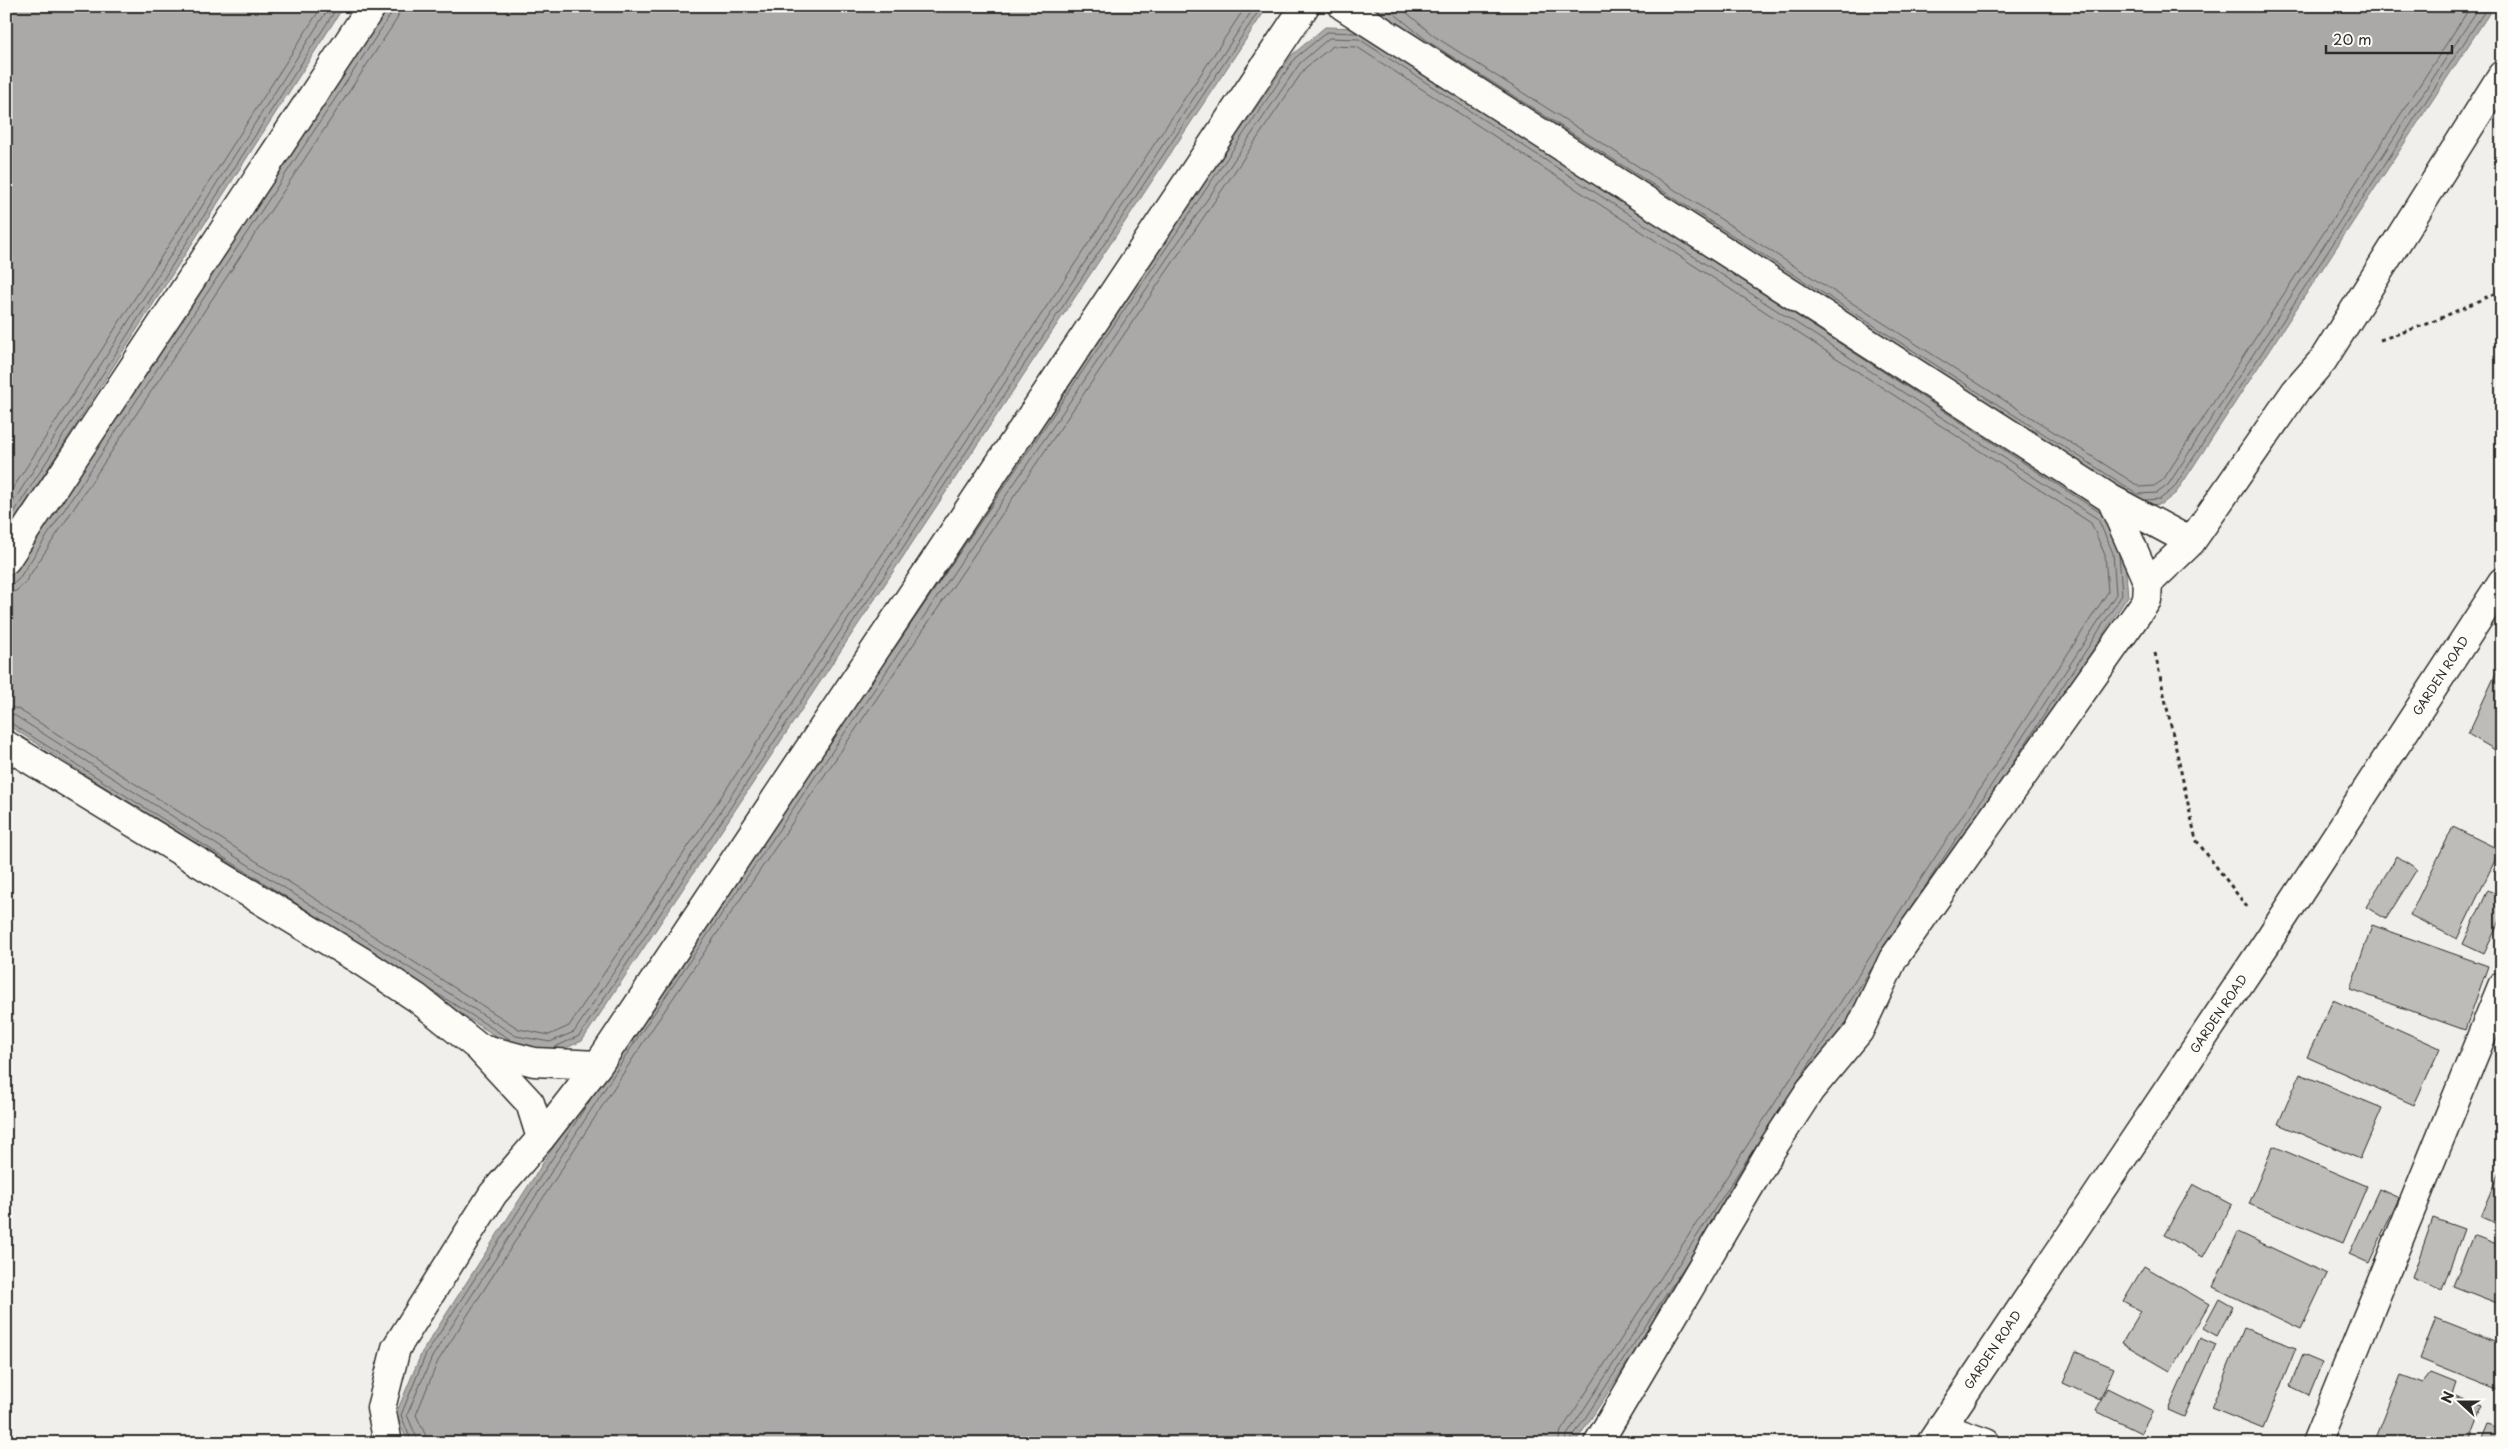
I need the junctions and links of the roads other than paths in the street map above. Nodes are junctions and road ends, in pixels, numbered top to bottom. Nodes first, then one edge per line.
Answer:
1 (372, 6) edge
2 (1306, 6) edge
3 (1343, 6) edge
4 (2502, 75) edge
5 (2111, 499) junction
6 (2191, 542) junction
7 (6, 560) edge
8 (2502, 582) edge
9 (2147, 592) junction
10 (6, 746) edge
11 (2502, 986) edge
12 (478, 1047) junction
13 (598, 1065) junction
14 (541, 1138) junction
15 (1936, 1435) edge
16 (388, 1443) edge
17 (1598, 1443) edge
18 (1986, 1443) edge
19 (2316, 1443) edge

1 - 7 street
2 - 13 street
3 - 5 street
4 - 6 street
5 - 6 street
5 - 9 street
6 - 9 street
8 - 15 street, GARDEN ROAD
9 - 17 street
10 - 12 street
11 - 19 street
12 - 13 street
12 - 14 street
13 - 14 street
14 - 16 street
15 - 18 street

